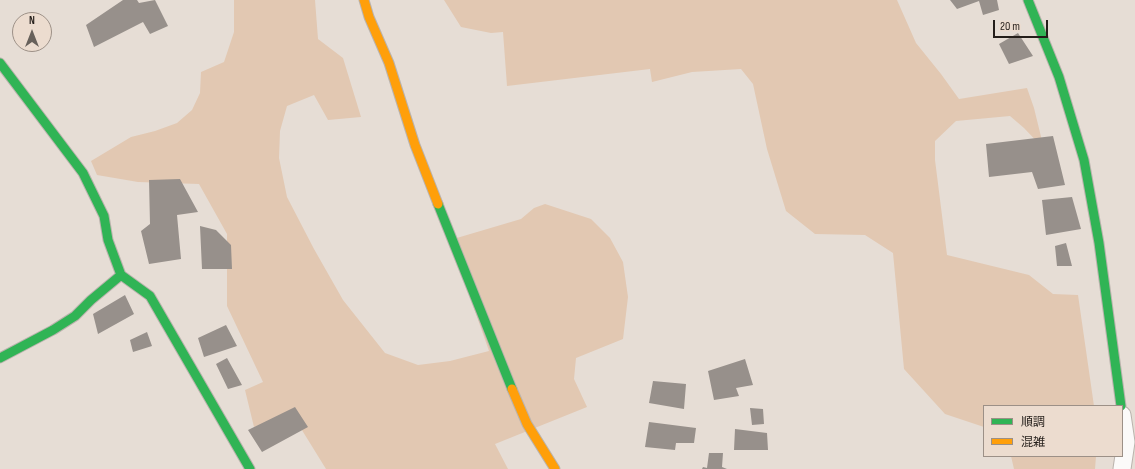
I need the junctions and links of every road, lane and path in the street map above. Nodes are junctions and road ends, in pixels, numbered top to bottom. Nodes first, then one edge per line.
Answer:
1 (364, 0) edge
2 (1028, 0) edge
3 (0, 63) edge
4 (121, 275) junction
5 (0, 358) edge
6 (1121, 405) edge
7 (1123, 422) edge
8 (250, 469) edge
9 (555, 469) edge
10 (1122, 469) edge

1 - 9 street
2 - 6 street
3 - 4 street
4 - 5 street
4 - 8 street
7 - 10 street

